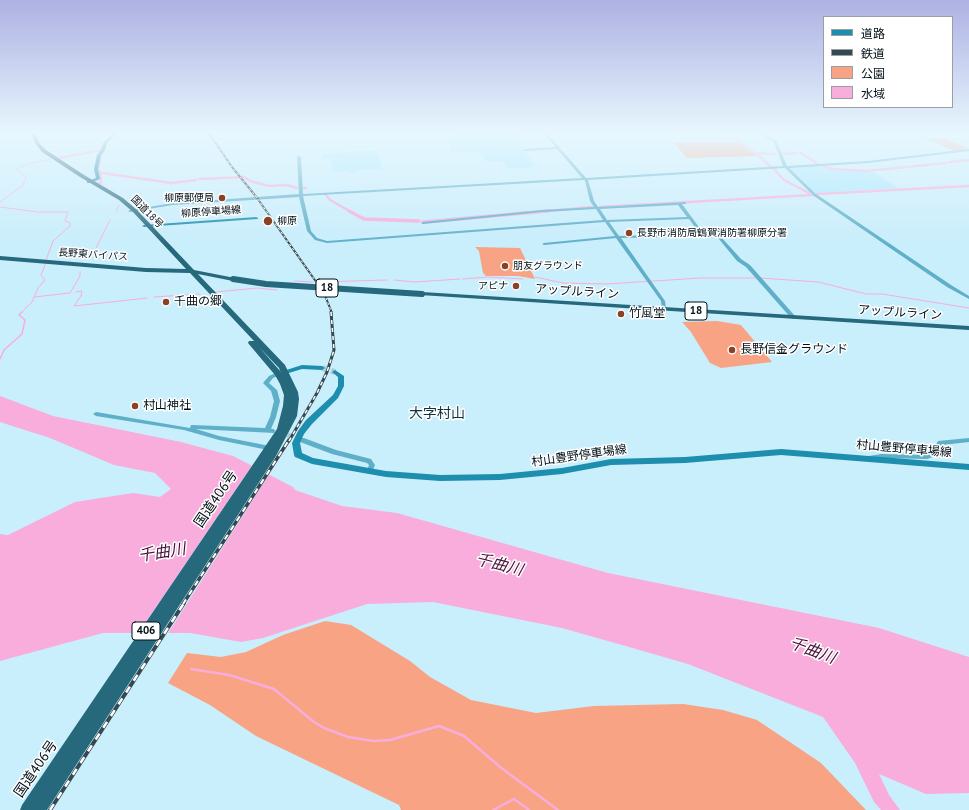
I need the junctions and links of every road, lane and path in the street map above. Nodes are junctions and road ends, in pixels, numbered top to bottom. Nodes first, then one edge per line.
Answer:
1 (73, 170) edge
2 (96, 170) edge
3 (300, 170) edge
4 (578, 170) edge
5 (722, 170) edge
6 (789, 170) edge
7 (585, 178) junction
8 (91, 182) junction
9 (300, 195) junction
10 (679, 203) junction
11 (686, 203) dead end
12 (597, 208) junction
13 (132, 211) junction
14 (256, 218) dead end
15 (690, 218) junction
16 (606, 221) junction
17 (423, 223) dead end
18 (146, 226) junction
19 (703, 235) junction
20 (618, 237) junction
21 (544, 244) dead end
22 (175, 254) junction
23 (0, 258) edge
24 (188, 270) junction
25 (211, 274) junction
26 (200, 280) junction
27 (969, 298) edge
28 (664, 309) junction
29 (793, 317) junction
30 (969, 328) edge
31 (322, 368) tunnel mouth
32 (281, 372) junction
33 (335, 372) dead end
34 (96, 414) dead end
35 (184, 428) junction
36 (302, 440) tunnel mouth
37 (969, 440) edge
38 (269, 452) junction
39 (866, 458) junction
40 (969, 467) edge
41 (370, 470) junction
42 (27, 810) edge
43 (39, 810) edge

1 - 8 highway, 国道18号
2 - 8 main road
3 - 9 street
4 - 7 street
5 - 7 street
6 - 27 street
7 - 9 street
7 - 12 street
8 - 13 highway, 国道18号
9 - 13 street
9 - 16 street
10 - 11 street
10 - 12 street
10 - 15 street
12 - 16 street
12 - 17 street
13 - 18 highway, 国道18号
14 - 18 main road, 柳原停車場線
15 - 16 street
15 - 19 street
16 - 20 street
18 - 22 highway, 国道18号
18 - 24 highway, 国道18号
19 - 20 street
19 - 29 street
20 - 21 street
20 - 28 street
22 - 24 highway, 国道18号
22 - 25 highway
23 - 24 highway, 長野東バイパス / 18
24 - 25 highway, アップルライン / 18
24 - 26 highway, 国道406号 / 406
24 - 32 highway, 国道406号 / 406
25 - 26 highway
25 - 28 highway, アップルライン / 18, bridge
26 - 32 highway, 国道406号 / 406
28 - 29 highway, アップルライン / 18
29 - 30 highway, アップルライン / 18
31 - 32 main road
32 - 35 street
32 - 38 highway, 国道406号 / 406
33 - 41 main road, 村山豊野停車場線
34 - 35 street
35 - 38 street
36 - 41 street
37 - 39 street
38 - 42 highway, 国道406号 / 406
38 - 43 highway, 国道406号 / 406
39 - 40 main road, 村山豊野停車場線
39 - 41 main road, 村山豊野停車場線

